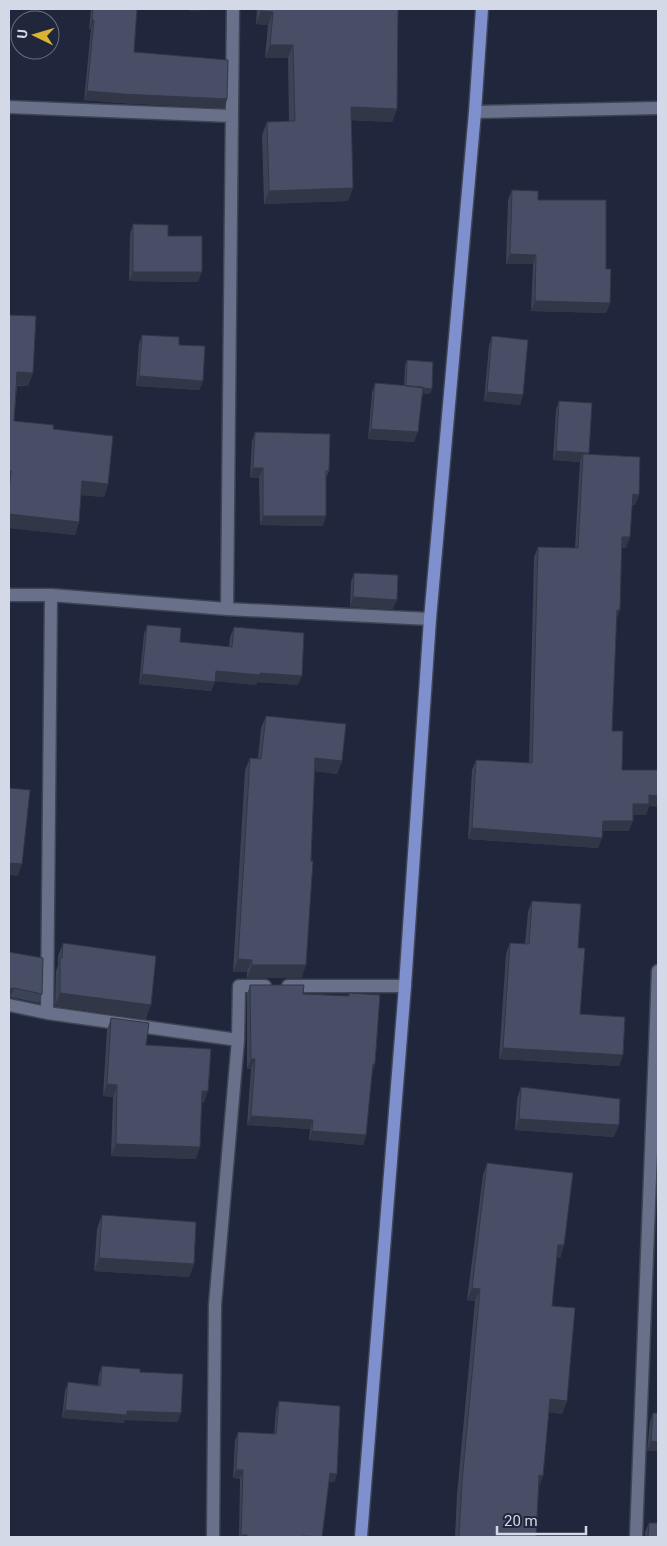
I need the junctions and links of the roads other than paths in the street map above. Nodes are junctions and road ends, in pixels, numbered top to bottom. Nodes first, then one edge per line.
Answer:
1 (233, 9) edge
2 (482, 9) edge
3 (9, 107) edge
4 (658, 108) edge
5 (475, 112) junction
6 (232, 116) junction
7 (9, 595) edge
8 (51, 595) junction
9 (227, 609) junction
10 (430, 619) junction
11 (658, 971) edge
12 (405, 986) junction
13 (9, 1005) edge
14 (47, 1013) junction
15 (238, 1040) junction
16 (213, 1537) edge
17 (361, 1537) edge
18 (636, 1537) edge

1 - 6 street
2 - 5 main road
3 - 6 street
4 - 5 street
5 - 10 main road
6 - 9 street
7 - 8 street
8 - 9 street
8 - 14 street
9 - 10 street
10 - 12 main road
11 - 18 street
12 - 15 street
12 - 17 main road
13 - 14 street
14 - 15 street
15 - 16 street

